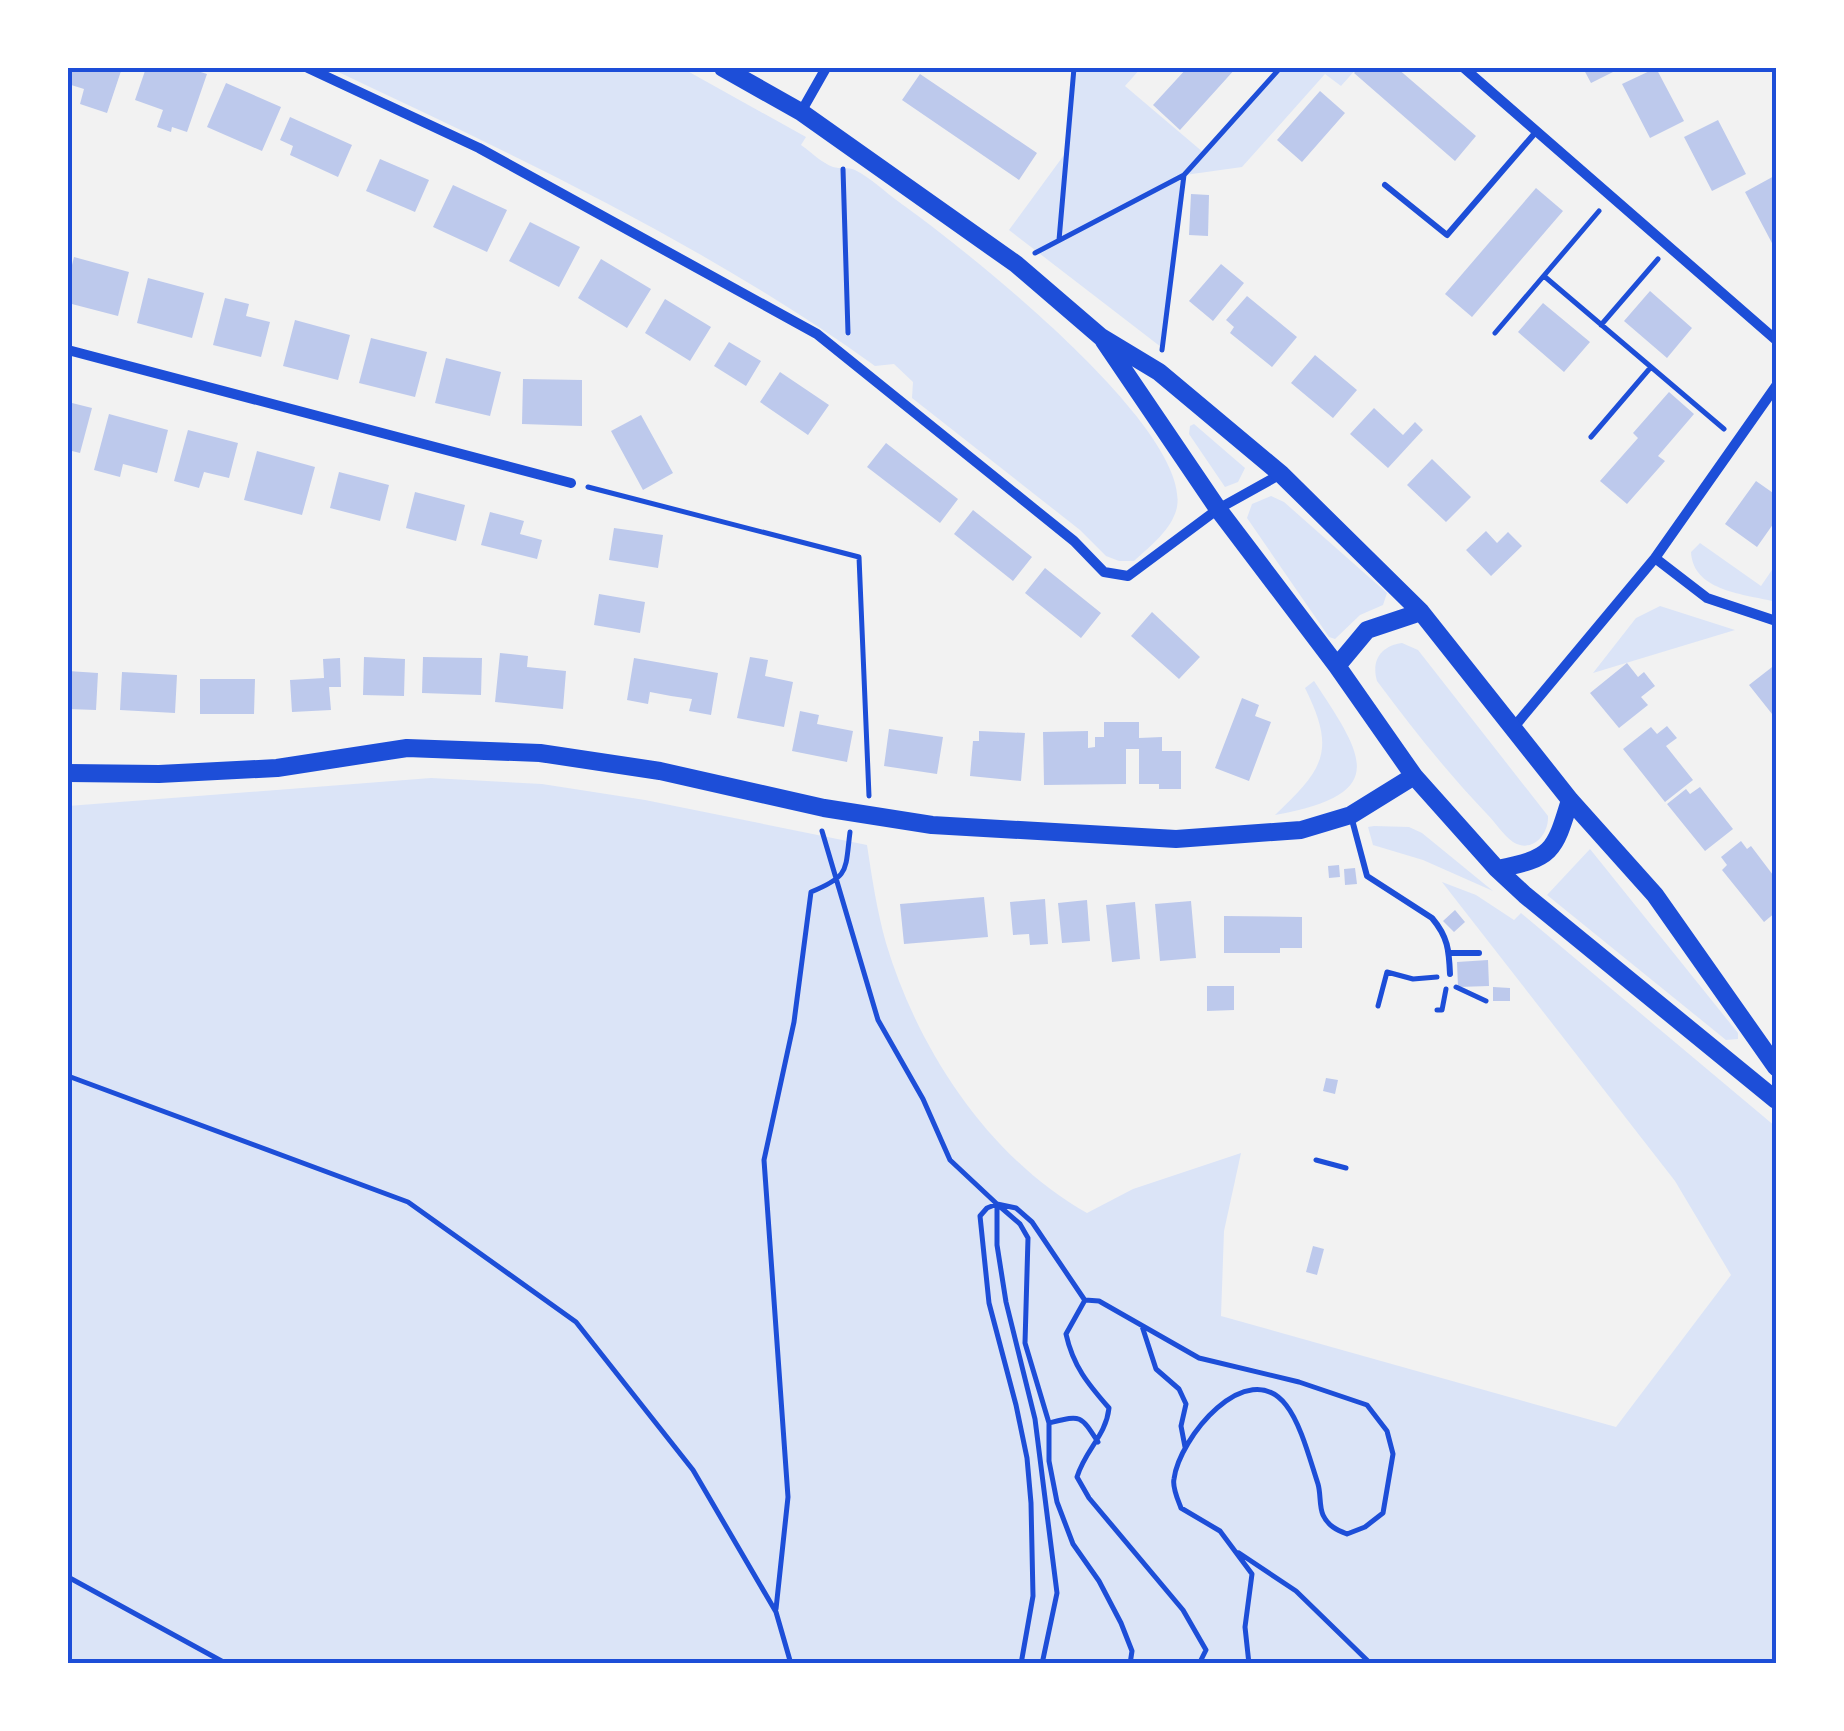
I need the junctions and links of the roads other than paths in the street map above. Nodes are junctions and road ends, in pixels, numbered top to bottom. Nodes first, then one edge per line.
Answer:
1 (308, 68) edge
2 (723, 68) edge
3 (826, 68) edge
4 (1464, 68) edge
5 (801, 112) junction
6 (1535, 132) junction
7 (1385, 185) dead end
8 (1101, 336) junction
9 (1776, 340) edge
10 (68, 350) edge
11 (1776, 386) edge
12 (1281, 474) junction
13 (570, 482) road end
14 (1218, 509) junction
15 (1655, 558) junction
16 (1421, 612) junction
17 (1776, 621) edge
18 (1337, 666) junction
19 (1514, 727) junction
20 (68, 773) edge
21 (1414, 776) junction
22 (1570, 800) junction
23 (1351, 815) junction
24 (1496, 869) junction
25 (1449, 953) junction
26 (1480, 953) dead end
27 (1449, 978) road end
28 (1776, 1067) edge
29 (1776, 1100) edge

1 - 14 street
2 - 5 street
3 - 5 street
4 - 6 street
5 - 8 street
6 - 7 lane
6 - 9 street
8 - 12 street
8 - 14 street
10 - 13 street
11 - 15 street
12 - 14 street
12 - 16 street
14 - 18 street
15 - 17 street
15 - 19 street
16 - 18 street
16 - 19 street
18 - 21 street
19 - 22 street
20 - 23 street
21 - 23 street
21 - 24 street
22 - 24 street
22 - 28 street
23 - 25 lane
24 - 29 street
25 - 26 lane
25 - 27 lane

